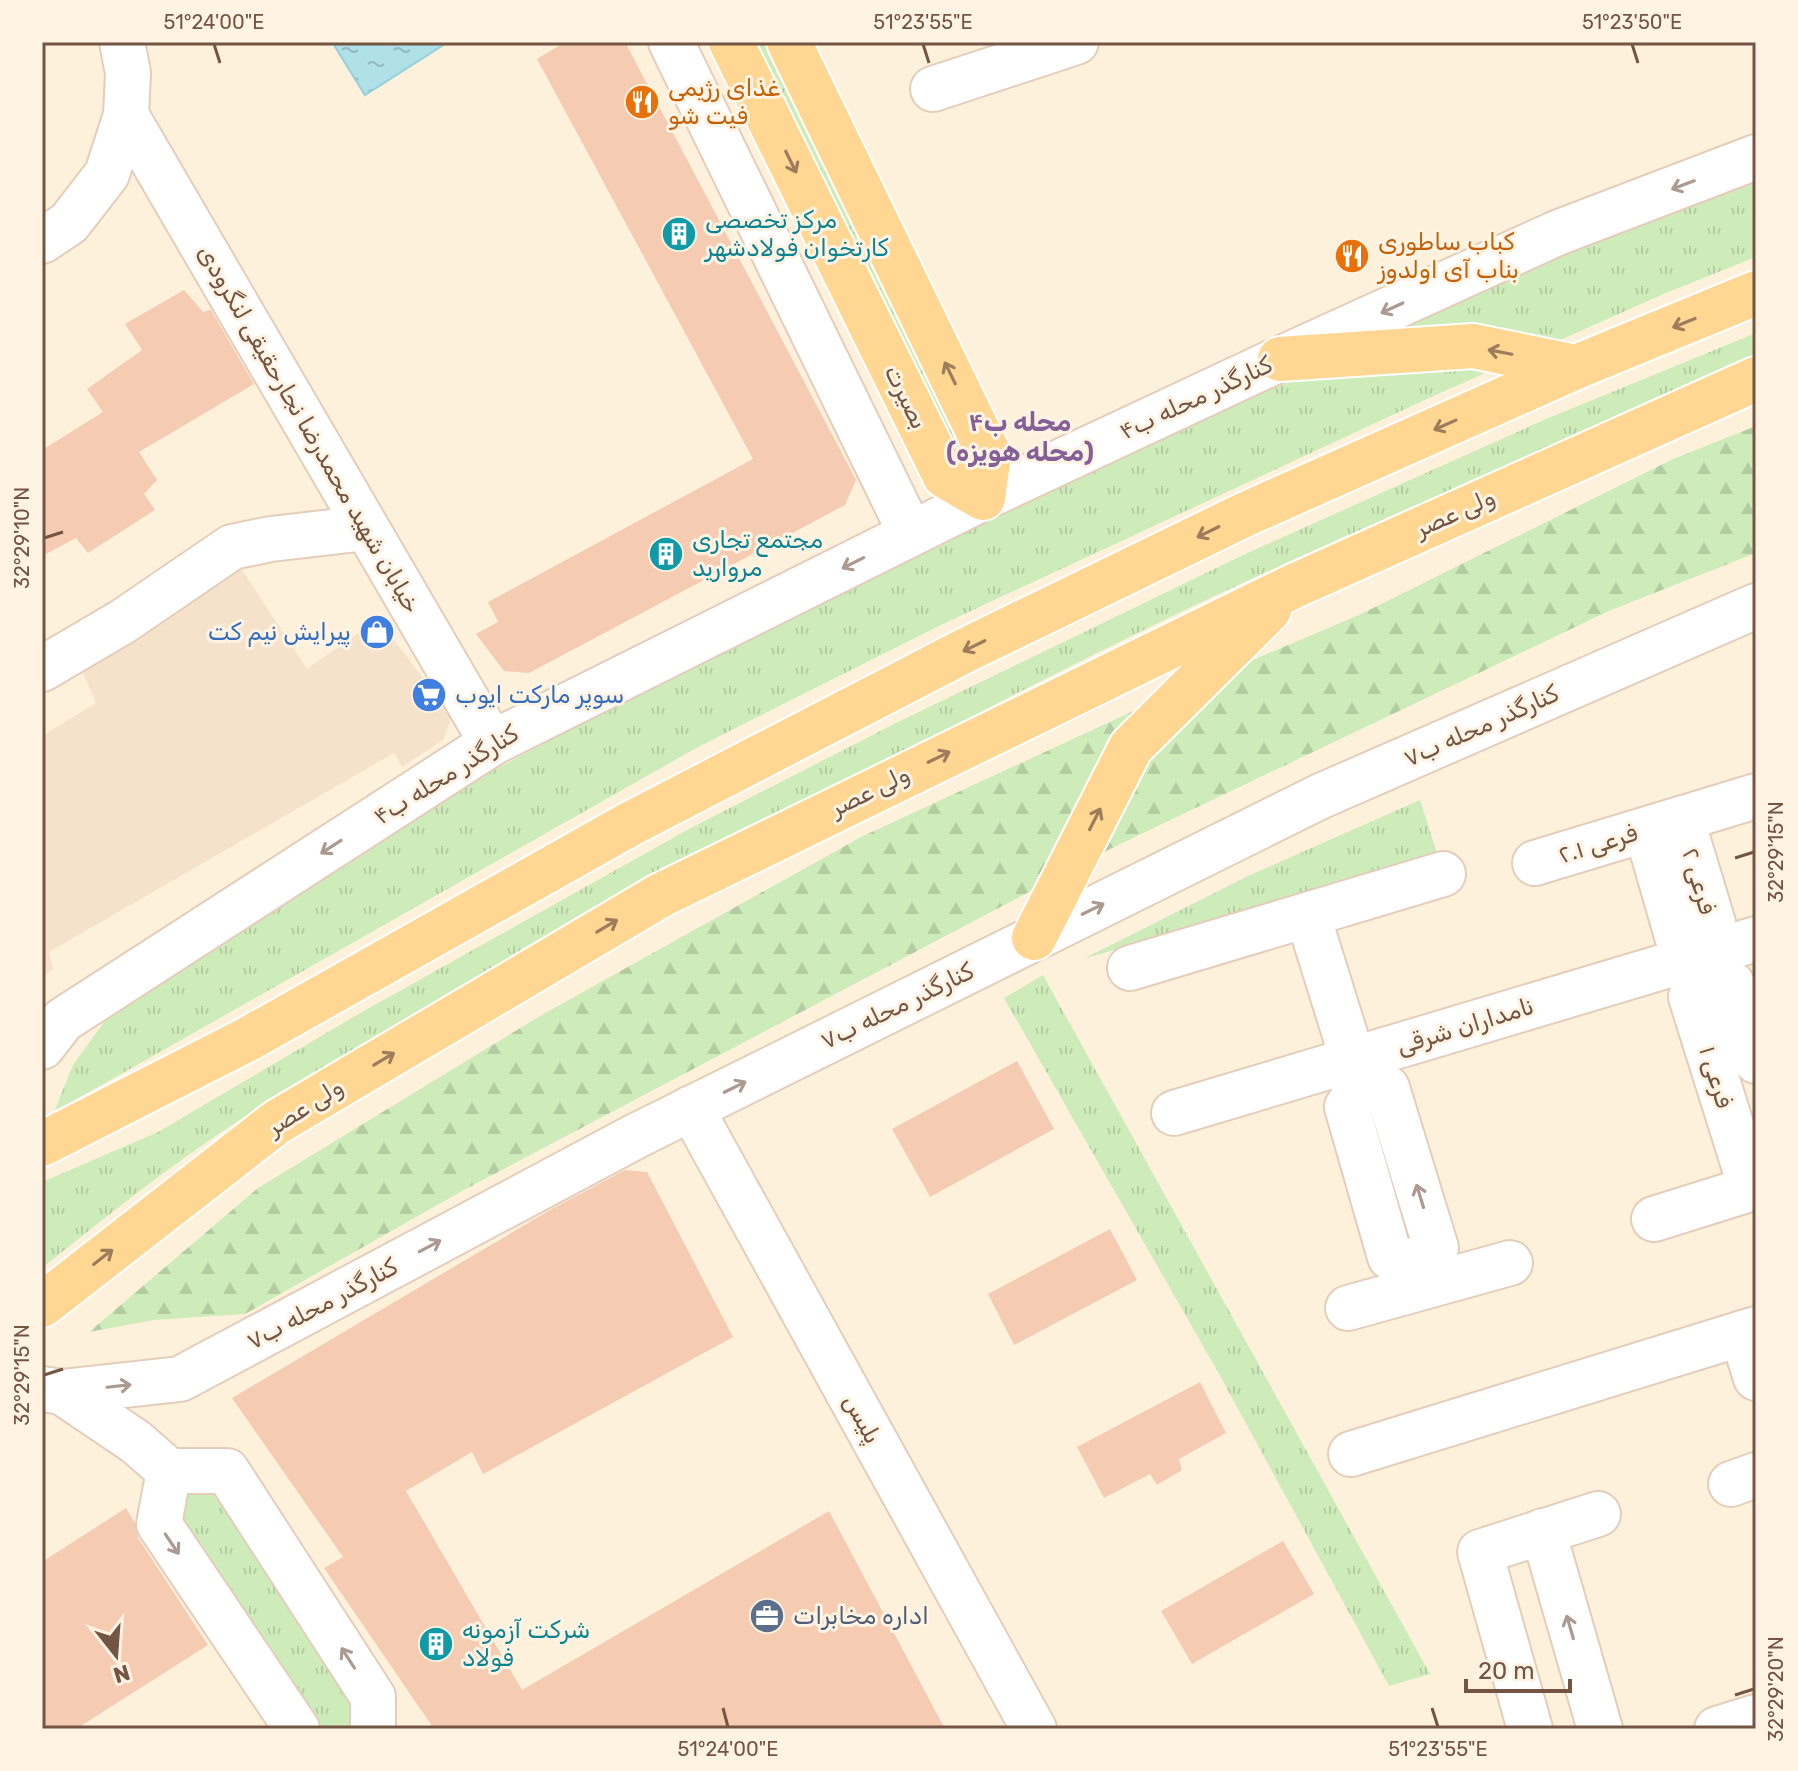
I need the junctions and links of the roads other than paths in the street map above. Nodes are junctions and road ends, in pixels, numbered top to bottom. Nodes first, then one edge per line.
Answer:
1 (122, 42) edge
2 (671, 42) edge
3 (731, 42) edge
4 (789, 42) edge
5 (1076, 42) edge
6 (933, 89) dead end
7 (126, 115) junction
8 (1756, 157) edge
9 (42, 241) edge
10 (1756, 293) edge
11 (1280, 359) junction
12 (1576, 367) junction
13 (1756, 379) edge
14 (983, 498) junction
15 (366, 528) junction
16 (911, 534) junction
17 (1294, 586) junction
18 (1756, 606) edge
19 (42, 669) edge
20 (492, 743) junction
21 (1756, 796) edge
22 (1664, 830) junction
23 (1535, 863) dead end
24 (1443, 874) dead end
25 (1308, 916) junction
26 (1034, 938) junction
27 (1756, 939) edge
28 (1700, 957) junction
29 (1130, 968) dead end
30 (42, 1047) edge
31 (1756, 1061) edge
32 (1356, 1073) junction
33 (691, 1108) junction
34 (1174, 1113) dead end
35 (42, 1144) edge
36 (1756, 1170) edge
37 (1756, 1187) edge
38 (1654, 1219) dead end
39 (1510, 1263) dead end
40 (1421, 1275) junction
41 (42, 1305) edge
42 (1348, 1308) dead end
43 (1749, 1331) edge
44 (1756, 1378) edge
45 (180, 1379) junction
46 (52, 1391) edge
47 (136, 1442) junction
48 (1351, 1454) dead end
49 (169, 1471) junction
50 (1598, 1514) dead end
51 (1543, 1531) junction
52 (1756, 1717) edge
53 (297, 1729) edge
54 (373, 1729) edge
55 (1034, 1729) edge
56 (1530, 1729) edge
57 (1600, 1729) edge
58 (1717, 1729) edge

1 - 7 street
2 - 16 street
3 -> 14 main road, بصیرت
14 -> 4 main road, بصیرت
5 - 6 street
7 - 9 street
7 - 15 street, خیابان شهید محمدرضا نجارحقیقی لنگرودی
8 -> 11 street, کنارگذر محله ب۴
10 -> 12 main road
12 -> 11 main road
11 - 14 street, کنارگذر محله ب۴
12 -> 35 main road
13 - 17 main road, ولی عصر
14 - 16 street, کنارگذر محله ب۴
15 - 19 street
15 - 20 street, خیابان شهید محمدرضا نجارحقیقی لنگرودی
16 -> 20 street, کنارگذر محله ب۴
26 -> 17 main road
41 -> 17 main road, ولی عصر
26 -> 18 street, کنارگذر محله ب۷
20 -> 30 street, کنارگذر محله ب۴
21 - 22 street, فرعی ۲.۱
22 - 23 street, فرعی ۲.۱
22 - 28 street, فرعی ۲
24 - 25 street
25 - 29 street
25 - 32 street
33 -> 26 street, کنارگذر محله ب۷
27 - 28 street, نامداران شرقی
28 - 31 street, فرعی ۱
28 - 32 street, نامداران شرقی
28 - 36 street, فرعی ۱
32 - 34 street, نامداران شرقی
32 - 40 street
45 -> 33 street, کنارگذر محله ب۷
33 - 55 street, پلیس
37 - 38 street
39 - 40 street
40 - 42 street
43 - 44 street
43 - 48 street
46 -> 45 street, کنارگذر محله ب۷
45 - 47 street
46 - 47 street
47 - 49 street
49 -> 53 street
54 -> 49 street
50 - 51 street
51 - 56 street
57 -> 51 street
52 - 58 street

